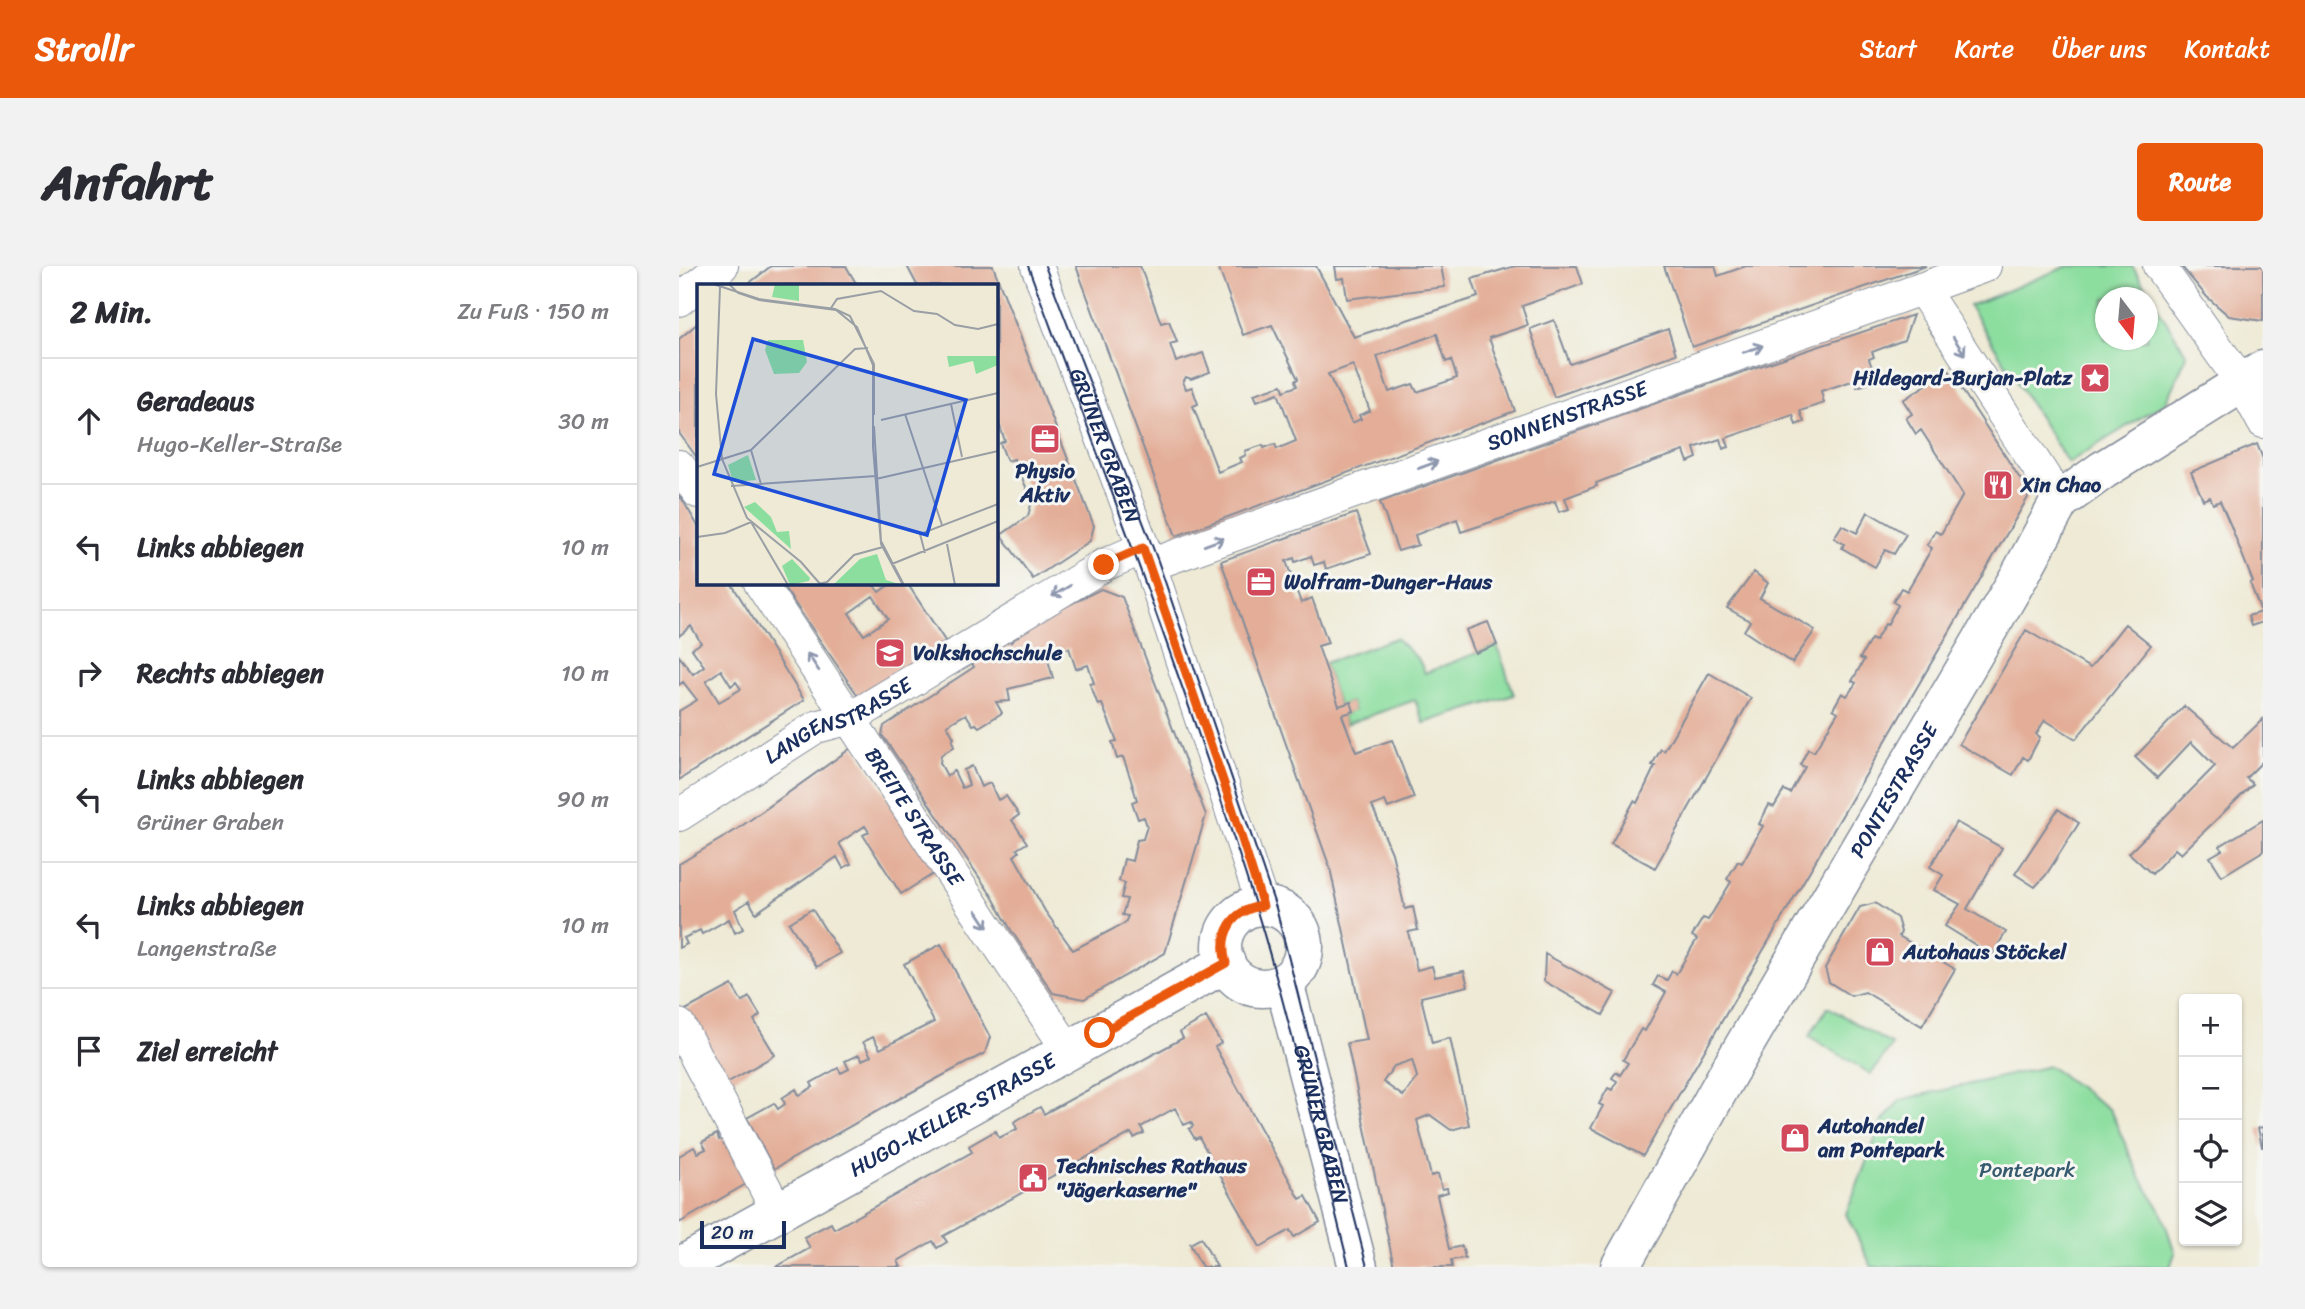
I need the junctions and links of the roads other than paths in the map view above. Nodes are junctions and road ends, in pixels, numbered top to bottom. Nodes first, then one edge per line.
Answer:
1 (722, 266) edge
2 (1037, 266) edge
3 (1985, 266) edge
4 (2159, 266) edge
5 (699, 284) edge
6 (697, 286) edge
7 (1921, 289) junction
8 (679, 300) edge
9 (2253, 377) edge
10 (2263, 422) edge
11 (679, 466) edge
12 (697, 491) edge
13 (2060, 501) junction
14 (1146, 556) junction
15 (760, 584) edge
16 (851, 718) junction
17 (679, 815) edge
18 (1263, 906) junction
19 (1226, 963) junction
20 (1284, 982) junction
21 (679, 1025) edge
22 (1068, 1050) junction
23 (778, 1212) junction
24 (679, 1267) edge
25 (1358, 1267) edge
26 (1620, 1267) edge

1 - 5 street
2 - 14 street, GRÜNER GRABEN
3 - 7 street, SONNENSTRASSE
4 - 9 street
6 - 8 street
7 -> 13 street
14 -> 7 street, SONNENSTRASSE
9 - 10 street
9 - 13 street, PONTESTRASSE
11 - 12 street
13 - 26 street, PONTESTRASSE
14 -> 16 street, LANGENSTRASSE
14 - 18 street, GRÜNER GRABEN
16 -> 15 street, BREITE STRASSE
16 - 17 street, LANGENSTRASSE
16 -> 22 street, BREITE STRASSE
18 - 19 street
18 - 20 street
19 - 20 street
19 - 22 street, HUGO-KELLER-STRASSE
20 - 25 street, GRÜNER GRABEN
21 - 23 street
22 - 23 street, HUGO-KELLER-STRASSE
23 - 24 street, HUGO-KELLER-STRASSE

